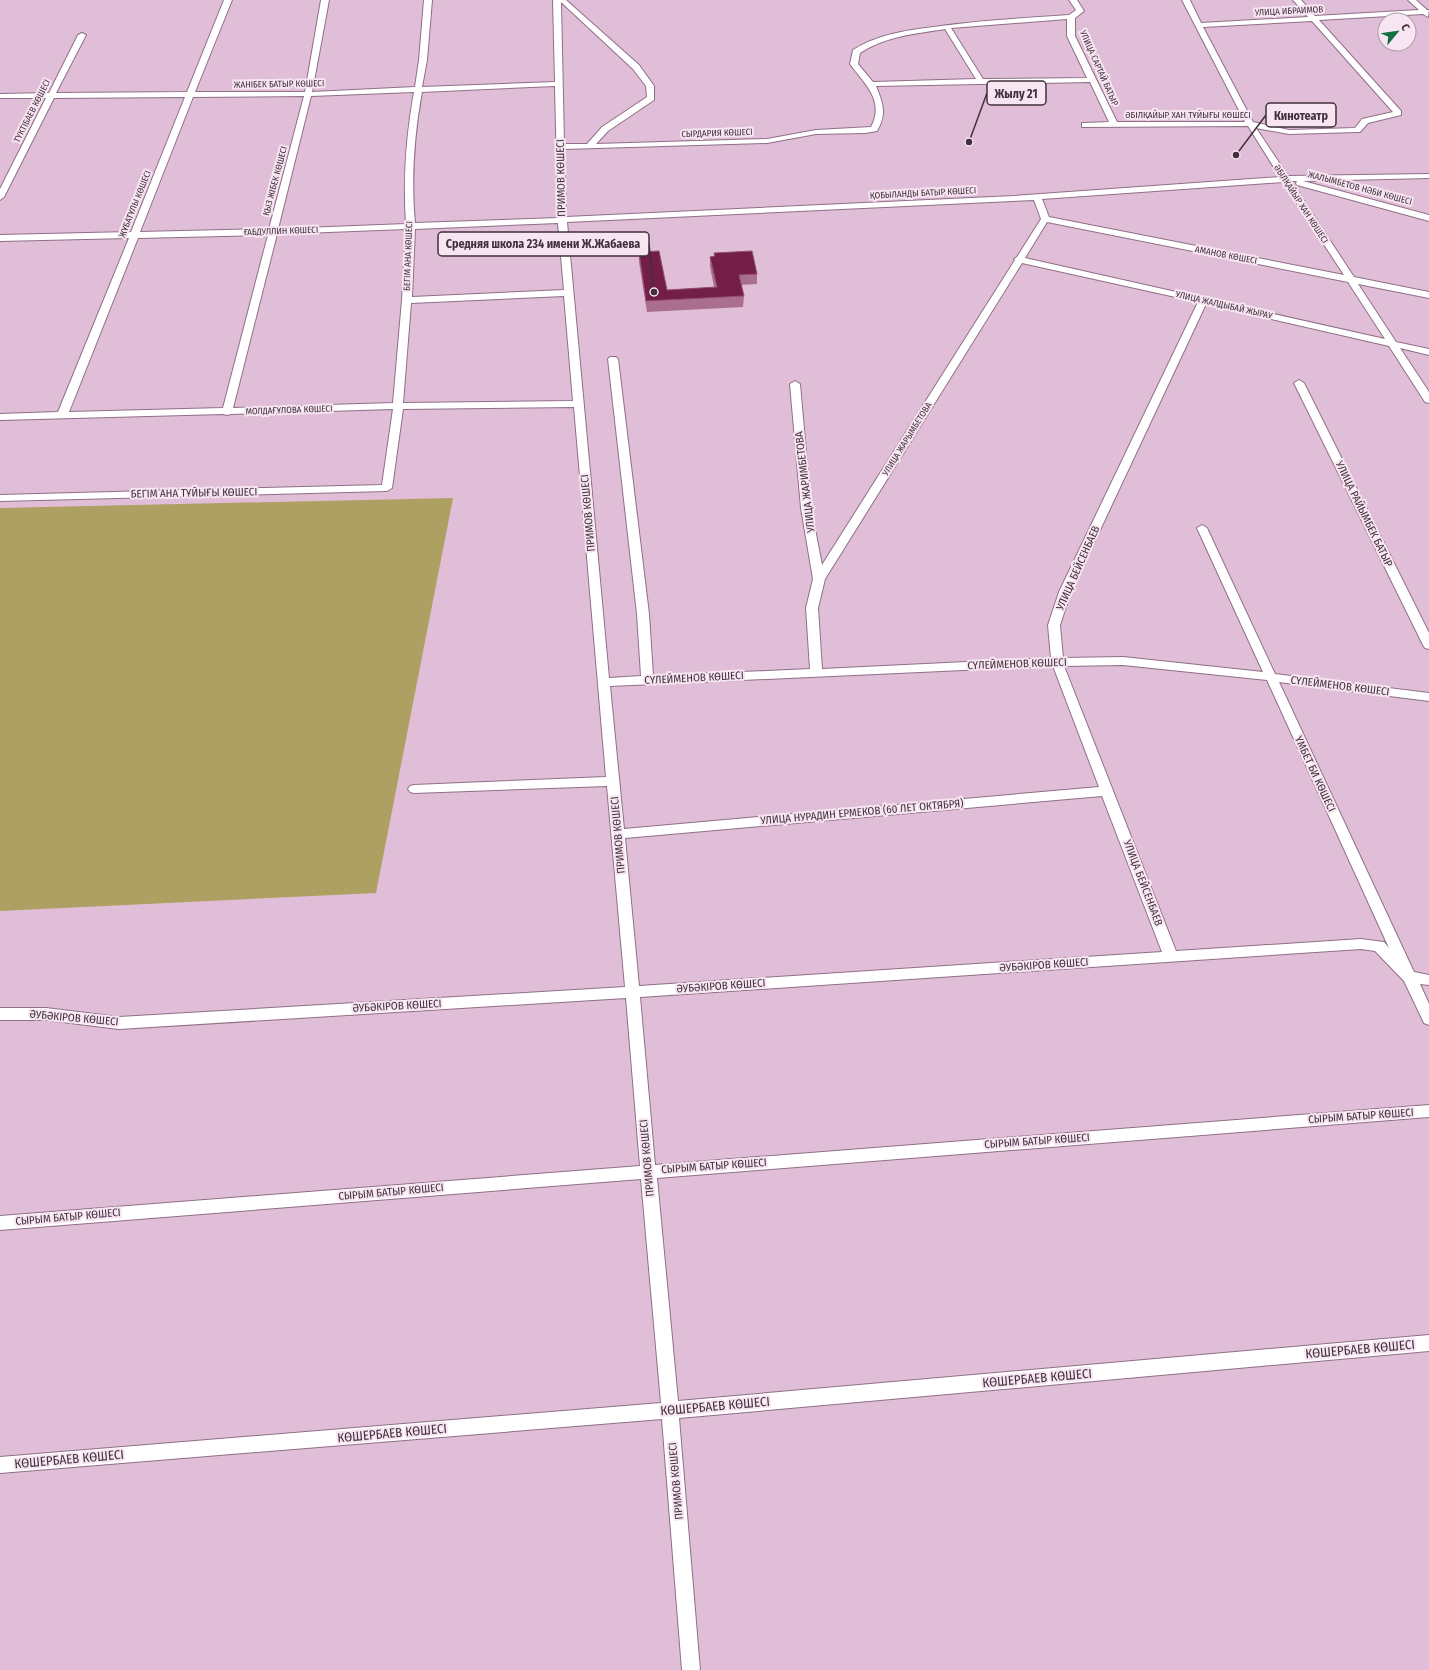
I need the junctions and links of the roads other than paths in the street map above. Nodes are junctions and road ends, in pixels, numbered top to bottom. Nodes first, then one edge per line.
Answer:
1 (228, 0) edge
2 (325, 0) edge
3 (428, 0) edge
4 (557, 0) edge
5 (562, 0) edge
6 (1073, 0) edge
7 (1186, 0) edge
8 (1297, 0) edge
9 (1412, 0) edge
10 (1427, 13) edge
11 (1071, 17) junction
12 (1314, 19) junction
13 (1198, 25) junction
14 (947, 27) junction
15 (82, 35) dead end
16 (1092, 80) junction
17 (980, 81) junction
18 (559, 84) junction
19 (871, 84) junction
20 (417, 90) junction
21 (308, 94) junction
22 (190, 95) junction
23 (0, 96) edge
24 (51, 96) junction
25 (1250, 124) junction
26 (1085, 125) dead end
27 (1114, 125) junction
28 (560, 147) junction
29 (589, 147) junction
30 (1429, 176) edge
31 (1285, 179) junction
32 (0, 197) edge
33 (1037, 197) junction
34 (1429, 218) edge
35 (1044, 219) junction
36 (562, 220) junction
37 (411, 226) junction
38 (272, 232) junction
39 (133, 235) junction
40 (0, 238) edge
41 (1018, 259) junction
42 (1350, 279) junction
43 (568, 293) junction
44 (1429, 296) edge
45 (407, 300) junction
46 (1203, 301) junction
47 (1392, 343) junction
48 (1429, 352) edge
49 (613, 358) dead end
50 (1300, 383) dead end
51 (795, 384) dead end
52 (1429, 398) edge
53 (578, 404) junction
54 (398, 406) junction
55 (227, 412) junction
56 (62, 416) junction
57 (0, 417) edge
58 (387, 488) joint
59 (0, 498) edge
60 (1202, 528) dead end
61 (819, 579) junction
62 (1429, 645) edge
63 (1057, 662) junction
64 (816, 672) junction
65 (1271, 677) junction
66 (648, 680) junction
67 (604, 682) junction
68 (1429, 697) edge
69 (613, 781) junction
70 (414, 789) dead end
71 (1107, 790) junction
72 (618, 834) junction
73 (1172, 957) junction
74 (1409, 977) junction
75 (1429, 980) edge
76 (632, 992) junction
77 (0, 1014) edge
78 (1429, 1019) edge
79 (1429, 1111) edge
80 (648, 1171) junction
81 (0, 1223) edge
82 (1429, 1343) edge
83 (670, 1410) junction
84 (0, 1465) edge
85 (691, 1670) edge

1 - 22 street, ЖҰБАТҰЛЫ КӨШЕСІ
2 - 21 street, ҚЫЗ ЖІБЕК КӨШЕСІ
3 - 20 street, БЕГІМ АНА КӨШЕСІ
4 - 18 street, ПРИМОВ КӨШЕСІ
5 - 29 street
6 - 11 street, УЛИЦА САРТАЙ БАТЫР
7 - 13 street, ӘБІЛҚАЙЫР ХАН КӨШЕСІ
8 - 12 street, ӘБІЛҚАЙЫР ХАН ТҰЙЫҒЫ КӨШЕСІ
9 - 10 street
10 - 12 street, УЛИЦА ИБРАИМОВ
11 - 14 street
11 - 16 street, УЛИЦА САРТАЙ БАТЫР
12 - 13 street, УЛИЦА ИБРАИМОВ
12 - 25 street, ӘБІЛҚАЙЫР ХАН ТҰЙЫҒЫ КӨШЕСІ
13 - 25 street, ӘБІЛҚАЙЫР ХАН КӨШЕСІ
14 - 17 street
14 - 19 street
15 - 24 street, ТҮКТІБАЕВ КӨШЕСІ
16 - 17 street
16 - 27 street, УЛИЦА САРТАЙ БАТЫР
17 - 19 street
18 - 20 street, ЖАНІБЕК БАТЫР КӨШЕСІ
18 - 28 street, ПРИМОВ КӨШЕСІ
19 - 29 street, СЫРДАРИЯ КӨШЕСІ
20 - 21 street, ЖАНІБЕК БАТЫР КӨШЕСІ
20 - 37 street, БЕГІМ АНА КӨШЕСІ
21 - 22 street, ЖАНІБЕК БАТЫР КӨШЕСІ
21 - 38 street, ҚЫЗ ЖІБЕК КӨШЕСІ
22 - 24 street, ЖАНІБЕК БАТЫР КӨШЕСІ
22 - 39 street, ЖҰБАТҰЛЫ КӨШЕСІ
23 - 24 street, ЖАНІБЕК БАТЫР КӨШЕСІ
24 - 32 street, ТҮКТІБАЕВ КӨШЕСІ
25 - 27 street, ӘБІЛҚАЙЫР ХАН ТҰЙЫҒЫ КӨШЕСІ
25 - 31 street, ӘБІЛҚАЙЫР ХАН КӨШЕСІ
26 - 27 street, ӘБІЛҚАЙЫР ХАН ТҰЙЫҒЫ КӨШЕСІ
28 - 29 street, СЫРДАРИЯ КӨШЕСІ
28 - 36 street, ПРИМОВ КӨШЕСІ
30 - 31 street, ҚОБЫЛАНДЫ БАТЫР КӨШЕСІ
31 - 33 street, ҚОБЫЛАНДЫ БАТЫР КӨШЕСІ
31 - 34 street, ЖАЛЫМБЕТОВ НӘБИ КӨШЕСІ
31 - 42 street, ӘБІЛҚАЙЫР ХАН КӨШЕСІ
33 - 35 street
33 - 36 street, ҚОБЫЛАНДЫ БАТЫР КӨШЕСІ
35 - 41 street, УЛИЦА ЖАРЫМБЕТОВА
35 - 42 street, АМАНОВ КӨШЕСІ
36 - 37 street, ҒАБДУЛЛИН КӨШЕСІ
36 - 43 street, ПРИМОВ КӨШЕСІ
37 - 38 street, ҒАБДУЛЛИН КӨШЕСІ
37 - 45 street, БЕГІМ АНА КӨШЕСІ
38 - 39 street, ҒАБДУЛЛИН КӨШЕСІ
38 - 55 street, ҚЫЗ ЖІБЕК КӨШЕСІ
39 - 40 street, ҒАБДУЛЛИН КӨШЕСІ
39 - 56 street, ЖҰБАТҰЛЫ КӨШЕСІ
41 - 46 street, УЛИЦА ЖАЛДЫБАЙ ЖЫРАУ
41 - 61 street, УЛИЦА ЖАРЫМБЕТОВА
42 - 44 street, АМАНОВ КӨШЕСІ
42 - 47 street, ӘБІЛҚАЙЫР ХАН КӨШЕСІ
43 - 45 street
43 - 53 street, ПРИМОВ КӨШЕСІ
45 - 54 street, БЕГІМ АНА КӨШЕСІ
46 - 47 street, УЛИЦА ЖАЛДЫБАЙ ЖЫРАУ
46 - 63 street, УЛИЦА БЕЙСЕНБАЕВ
47 - 48 street, УЛИЦА ЖАЛДЫБАЙ ЖЫРАУ
47 - 52 street, ӘБІЛҚАЙЫР ХАН КӨШЕСІ
49 - 66 street
50 - 62 street, УЛИЦА РАЙЫМБЕК БАТЫР
51 - 61 street, УЛИЦА ЖАРИМБЕТОВА
53 - 54 street, МОЛДАҒҰЛОВА КӨШЕСІ
53 - 67 street, ПРИМОВ КӨШЕСІ
54 - 55 street, МОЛДАҒҰЛОВА КӨШЕСІ
54 - 58 street, БЕГІМ АНА КӨШЕСІ
55 - 56 street, МОЛДАҒҰЛОВА КӨШЕСІ
56 - 57 street, МОЛДАҒҰЛОВА КӨШЕСІ
58 - 59 street, БЕГІМ АНА ТҰЙЫҒЫ КӨШЕСІ
60 - 65 street, ҮМБЕТ БИ КӨШЕСІ
61 - 64 street, УЛИЦА ЖАРЫМБЕТОВА
63 - 64 street, СҮЛЕЙМЕНОВ КӨШЕСІ
63 - 65 street, СҮЛЕЙМЕНОВ КӨШЕСІ
63 - 71 street, УЛИЦА БЕЙСЕНБАЕВ
64 - 66 street, СҮЛЕЙМЕНОВ КӨШЕСІ
65 - 68 street, СҮЛЕЙМЕНОВ КӨШЕСІ
65 - 74 street, ҮМБЕТ БИ КӨШЕСІ
66 - 67 street, СҮЛЕЙМЕНОВ КӨШЕСІ
67 - 69 street, ПРИМОВ КӨШЕСІ
69 - 70 street
69 - 72 street, ПРИМОВ КӨШЕСІ
71 - 72 street, УЛИЦА НУРАДИН ЕРМЕКОВ (60 ЛЕТ ОКТЯБРЯ)
71 - 73 street, УЛИЦА БЕЙСЕНБАЕВ
72 - 76 street, ПРИМОВ КӨШЕСІ
73 - 74 street, ӘУБӘКІРОВ КӨШЕСІ
73 - 76 street, ӘУБӘКІРОВ КӨШЕСІ
74 - 75 street
74 - 78 street, ҮМБЕТ БИ КӨШЕСІ
76 - 77 street, ӘУБӘКІРОВ КӨШЕСІ
76 - 80 street, ПРИМОВ КӨШЕСІ
79 - 80 street, СЫРЫМ БАТЫР КӨШЕСІ
80 - 81 street, СЫРЫМ БАТЫР КӨШЕСІ
80 - 83 street, ПРИМОВ КӨШЕСІ
82 - 83 street, КӨШЕРБАЕВ КӨШЕСІ
83 - 84 street, КӨШЕРБАЕВ КӨШЕСІ
83 - 85 street, ПРИМОВ КӨШЕСІ

